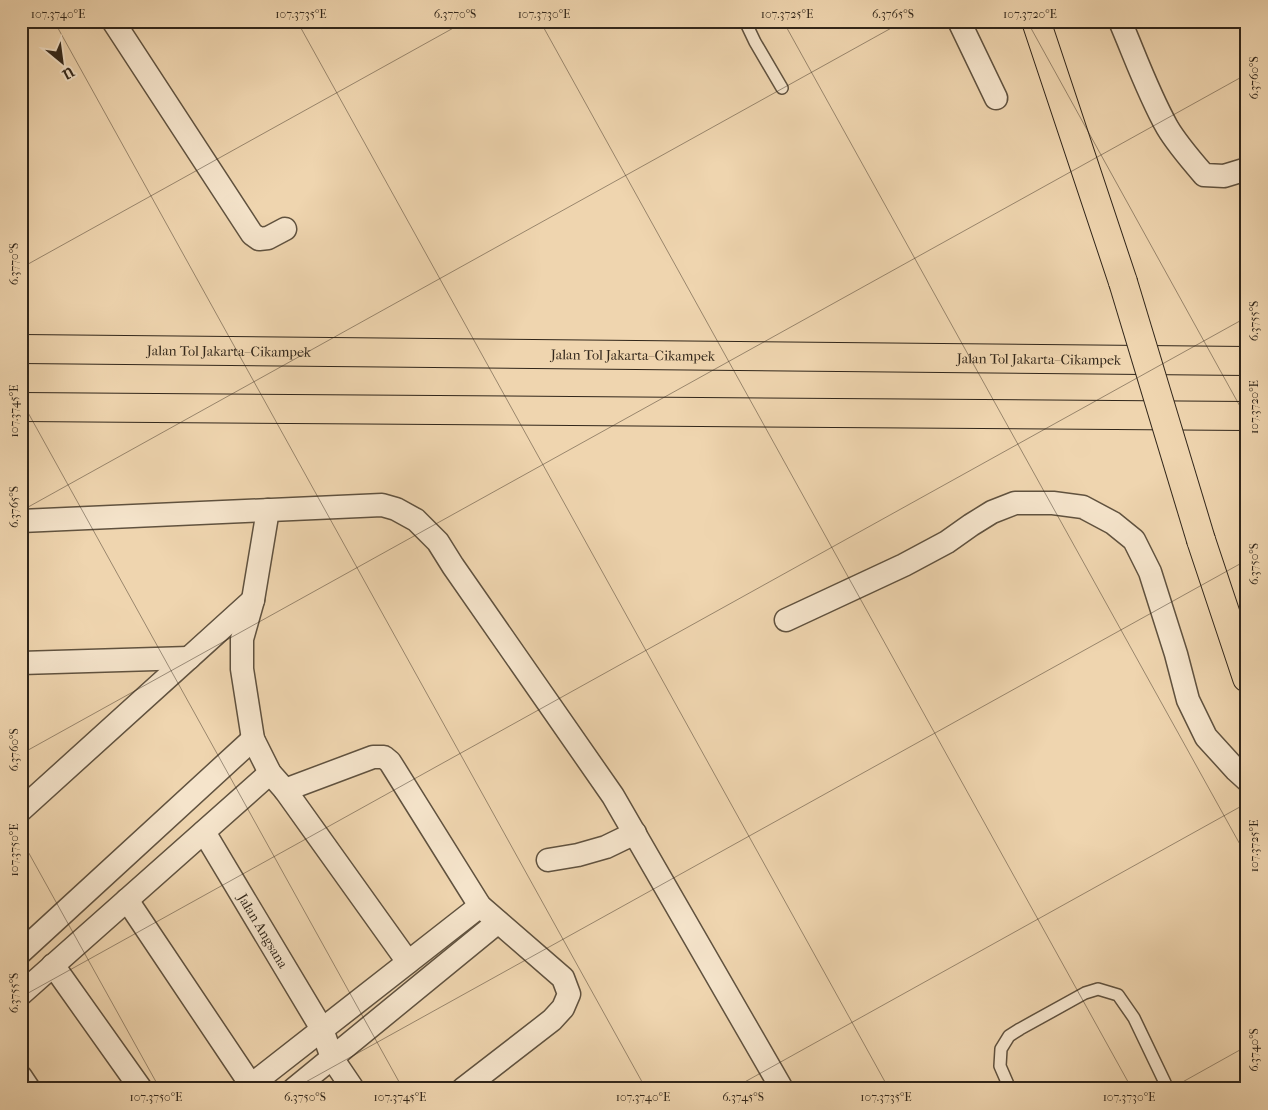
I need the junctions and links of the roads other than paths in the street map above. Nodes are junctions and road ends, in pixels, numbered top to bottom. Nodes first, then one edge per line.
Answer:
1 (113, 21) edge
2 (745, 21) edge
3 (960, 21) edge
4 (1036, 21) edge
5 (1120, 21) edge
6 (782, 88) dead end
7 (996, 98) dead end
8 (1247, 169) edge
9 (285, 229) dead end
10 (21, 350) edge
11 (1247, 361) edge
12 (21, 407) edge
13 (1247, 416) edge
14 (268, 510) junction
15 (21, 521) edge
16 (253, 600) junction
17 (786, 620) dead end
18 (189, 658) junction
19 (21, 663) edge
20 (1247, 678) edge
21 (252, 739) junction
22 (270, 773) junction
23 (1247, 780) edge
24 (32, 790) edge
25 (285, 790) junction
26 (21, 810) edge
27 (204, 832) junction
28 (635, 833) junction
29 (144, 839) junction
30 (548, 860) dead end
31 (166, 866) junction
32 (127, 900) junction
33 (480, 906) junction
34 (498, 922) junction
35 (21, 952) edge
36 (408, 962) junction
37 (53, 965) junction
38 (21, 994) edge
39 (322, 1029) junction
40 (332, 1058) junction
41 (21, 1077) edge
42 (248, 1087) edge
43 (29, 1089) edge
44 (141, 1089) edge
45 (294, 1089) edge
46 (353, 1089) edge
47 (463, 1089) edge
48 (782, 1089) edge
49 (1010, 1089) edge
50 (1168, 1089) edge

1 - 9 street
2 - 6 lane
3 - 7 street
4 - 20 main road, bridge
5 - 8 street
10 - 11 main road, Jalan Tol Jakarta–Cikampek
12 - 13 main road
14 - 15 street
14 - 16 street
14 - 28 street
16 - 18 street
16 - 21 street
17 - 23 street
18 - 19 street
18 - 24 street
21 - 22 street
21 - 29 street
22 - 25 street
22 - 27 street
24 - 26 street
25 - 33 street
25 - 36 street
27 - 31 street
27 - 39 street, Jalan Angsana
28 - 30 street
28 - 48 street
29 - 31 street
29 - 35 street
31 - 32 street
32 - 37 street
32 - 42 street
33 - 34 street
33 - 36 street
34 - 40 street
34 - 47 street
36 - 39 street
37 - 38 street
37 - 44 street
39 - 40 street, Jalan Angsana
39 - 42 street
40 - 45 street
40 - 46 street, Jalan Angsana
41 - 43 street
49 - 50 lane

